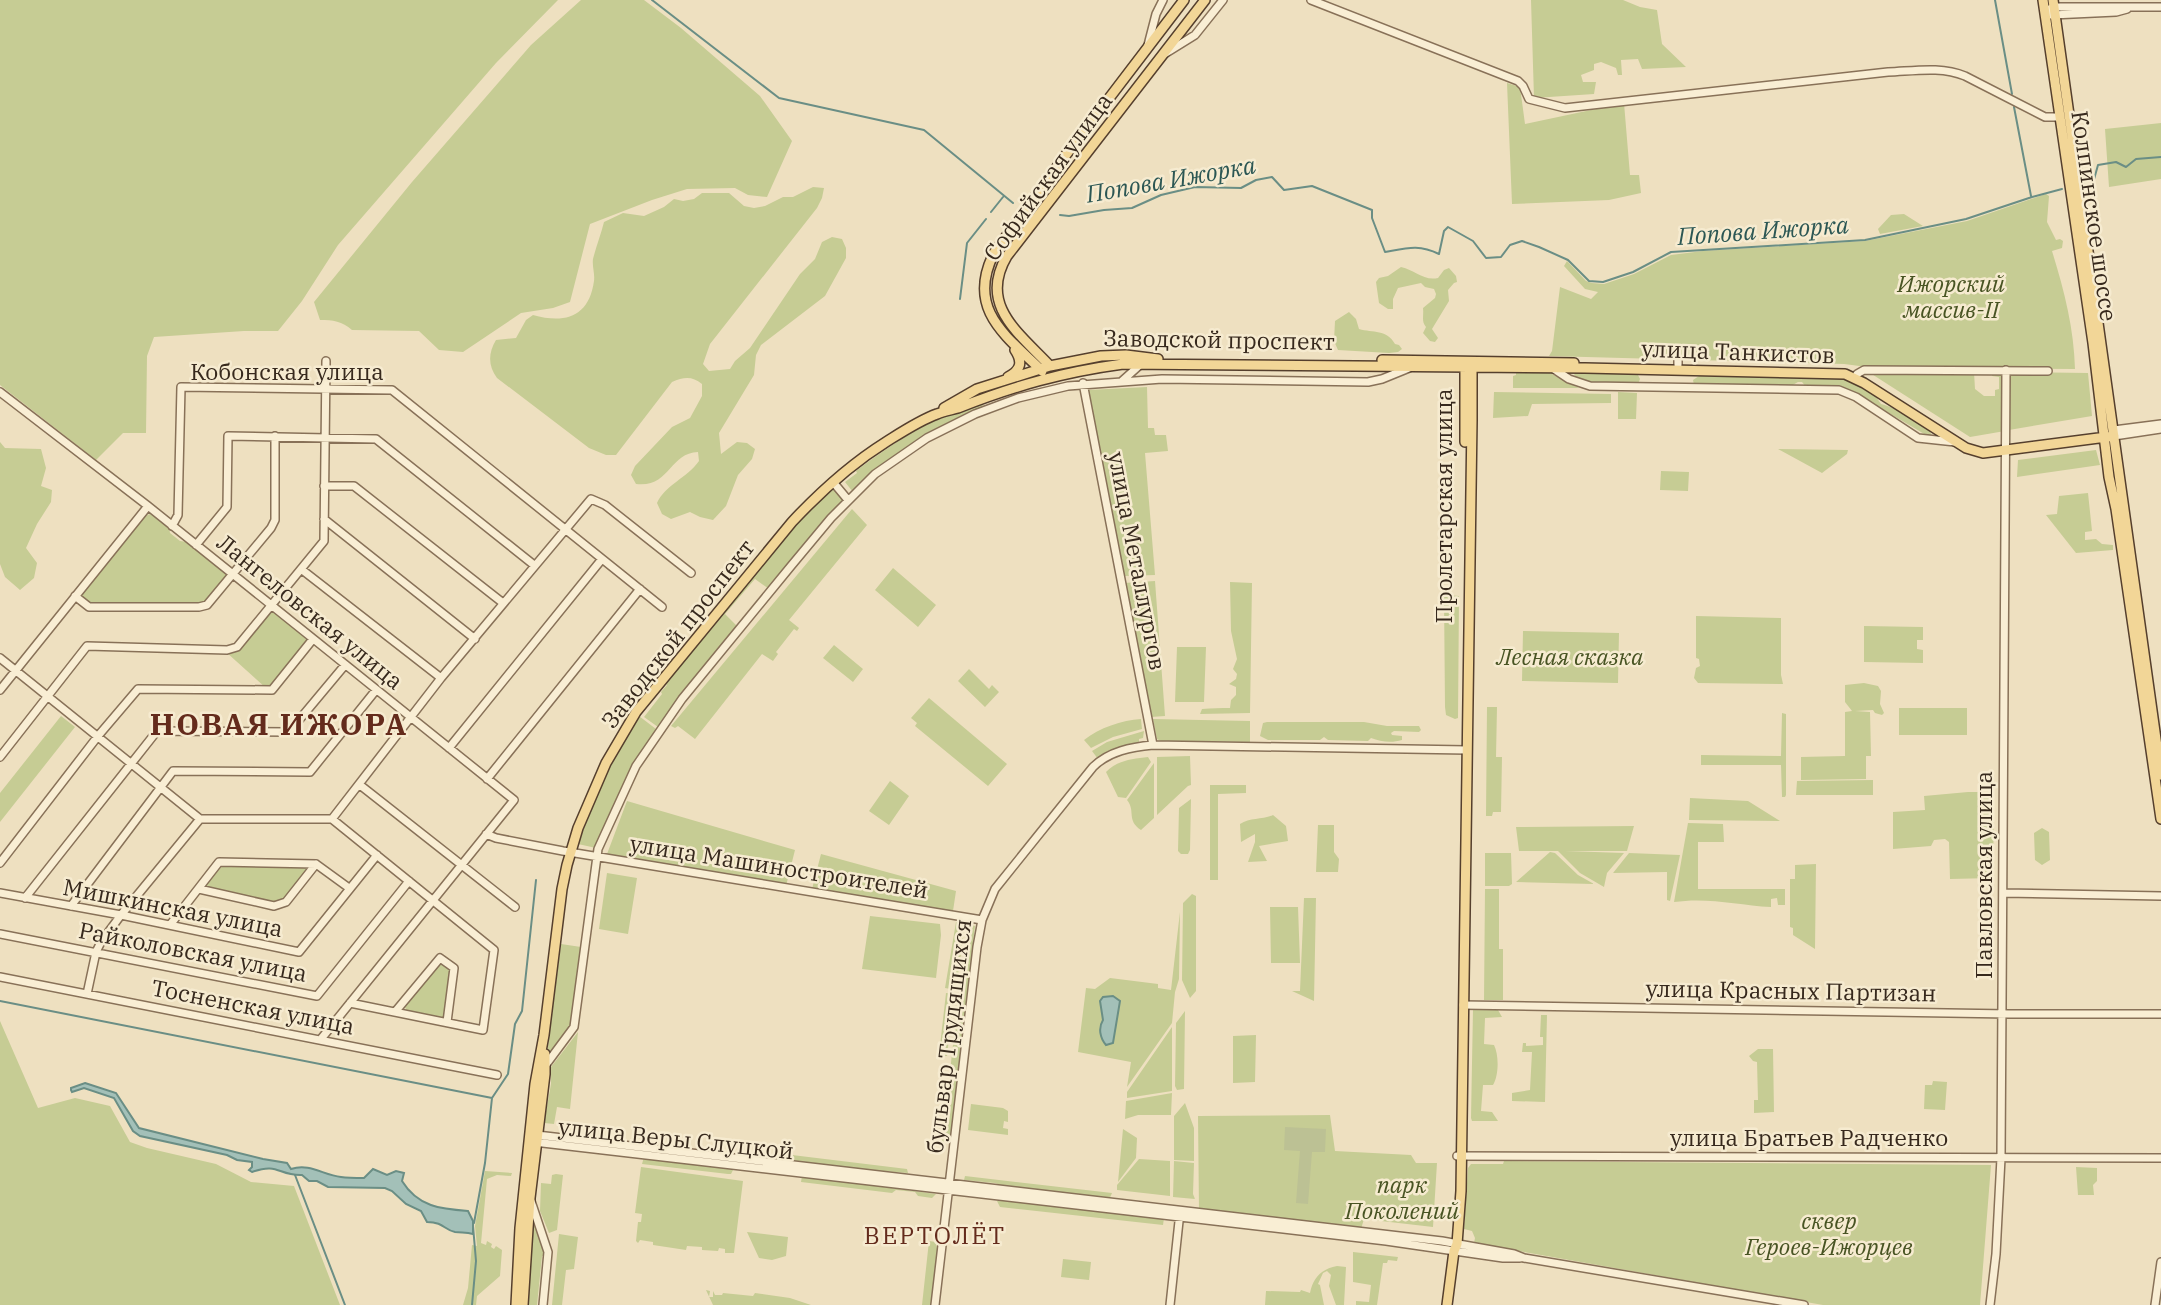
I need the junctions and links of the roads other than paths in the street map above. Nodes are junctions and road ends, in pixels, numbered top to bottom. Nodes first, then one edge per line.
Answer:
1 (1163, 0) edge
2 (1184, 0) edge
3 (1205, 0) edge
4 (1223, 0) edge
5 (1311, 0) edge
6 (2043, 0) edge
7 (2161, 7) edge
8 (2051, 9) edge
9 (1147, 49) junction
10 (1163, 55) junction
11 (2060, 117) junction
12 (1065, 156) junction
13 (1074, 171) junction
14 (1011, 342) junction
15 (327, 361) dead end
16 (1268, 363) junction
17 (1142, 364) junction
18 (1051, 366) junction
19 (1468, 366) junction
20 (1411, 367) junction
21 (1645, 367) junction
22 (1554, 369) junction
23 (1040, 370) junction
24 (2006, 370) junction
25 (2048, 371) dead end
26 (1857, 374) junction
27 (1048, 377) junction
28 (1000, 381) junction
29 (1121, 381) junction
30 (1083, 383) junction
31 (1645, 386) junction
32 (326, 390) junction
33 (0, 392) edge
34 (972, 401) junction
35 (996, 406) junction
36 (940, 412) junction
37 (2161, 424) edge
38 (2161, 429) edge
39 (2109, 434) junction
40 (275, 436) junction
41 (324, 437) junction
42 (1958, 443) junction
43 (2006, 448) junction
44 (833, 482) junction
45 (324, 486) junction
46 (848, 500) junction
47 (148, 506) junction
48 (324, 519) junction
49 (172, 526) junction
50 (565, 528) junction
51 (196, 545) junction
52 (602, 559) junction
53 (534, 565) junction
54 (301, 569) junction
55 (691, 573) dead end
56 (233, 574) junction
57 (639, 589) junction
58 (75, 596) junction
59 (503, 603) junction
60 (272, 606) junction
61 (663, 607) dead end
62 (313, 639) junction
63 (475, 639) junction
64 (0, 658) edge
65 (345, 665) junction
66 (16, 670) junction
67 (441, 678) junction
68 (0, 690) edge
69 (376, 690) junction
70 (48, 696) junction
71 (411, 718) junction
72 (98, 736) junction
73 (1153, 745) junction
74 (449, 748) junction
75 (1464, 750) junction
76 (0, 757) edge
77 (131, 762) junction
78 (2161, 775) edge
79 (487, 779) junction
80 (360, 785) junction
81 (162, 787) junction
82 (200, 819) junction
83 (332, 819) junction
84 (2161, 819) edge
85 (486, 834) junction
86 (570, 851) junction
87 (377, 855) junction
88 (596, 856) junction
89 (0, 863) edge
90 (316, 863) junction
91 (461, 864) junction
92 (409, 881) junction
93 (349, 888) junction
94 (199, 889) junction
95 (0, 893) edge
96 (2003, 893) junction
97 (2161, 896) edge
98 (24, 898) junction
99 (432, 900) junction
100 (71, 906) junction
101 (515, 906) dead end
102 (121, 915) junction
103 (982, 920) junction
104 (170, 925) junction
105 (0, 934) edge
106 (96, 953) junction
107 (0, 977) edge
108 (87, 994) junction
109 (350, 1003) junction
110 (1463, 1005) junction
111 (395, 1012) junction
112 (2002, 1013) junction
113 (2161, 1014) edge
114 (447, 1022) junction
115 (544, 1035) junction
116 (321, 1039) junction
117 (545, 1066) junction
118 (497, 1075) dead end
119 (534, 1139) junction
120 (1459, 1156) junction
121 (2001, 1158) junction
122 (2161, 1158) edge
123 (949, 1187) junction
124 (530, 1198) junction
125 (1180, 1214) junction
126 (1454, 1246) junction
127 (2161, 1262) edge
128 (1762, 1301) edge
129 (516, 1305) edge
130 (523, 1305) edge
131 (543, 1305) edge
132 (935, 1305) edge
133 (1170, 1305) edge
134 (1447, 1305) edge
135 (1804, 1305) edge
136 (1990, 1305) edge
137 (2155, 1305) edge

1 - 9 street
2 - 9 main road, Софийская улица
3 - 10 main road, Софийская улица
4 - 10 street
5 - 11 street
6 - 8 main road, Колпинское шоссе
7 - 8 street
8 - 11 main road, Колпинское шоссе
8 - 39 main road, Колпинское шоссе
9 - 12 main road, Софийская улица
10 - 13 main road, Софийская улица
11 - 39 main road, Колпинское шоссе
12 - 13 main road
12 - 14 main road, Софийская улица
13 - 18 main road, Софийская улица
14 - 23 main road, Софийская улица
14 - 28 main road
15 - 32 street
16 - 17 main road, Заводской проспект
16 - 18 main road, Заводской проспект
16 - 19 main road, Заводской проспект
16 - 20 main road, Заводской проспект
17 - 27 main road, Заводской проспект
17 - 29 street
18 - 23 main road, Заводской проспект
18 - 27 main road
19 - 20 main road, Заводской проспект
19 - 21 main road, улица Танкистов
19 - 22 main road, улица Танкистов
19 - 75 main road, Пролетарская улица
20 - 29 street
21 - 22 main road, улица Танкистов
21 - 26 main road, улица Танкистов
21 - 31 street
21 - 42 main road, улица Танкистов
22 - 31 street
23 - 27 main road, Софийская улица
23 - 28 main road, Заводской проспект
24 - 25 street
24 - 26 street
24 - 43 street, Павловская улица
26 - 43 main road, улица Танкистов
27 - 34 main road, Заводской проспект
28 - 36 main road, Заводской проспект
29 - 30 street
30 - 35 street
30 - 73 street, улица Металлургов
31 - 42 street
32 - 41 street
32 - 49 street, Кобонская улица
32 - 50 street, Кобонская улица
33 - 47 street, Лангеловская улица
34 - 35 street
34 - 36 main road, Заводской проспект
35 - 46 street
36 - 44 main road, Заводской проспект
37 - 39 street
38 - 39 street
39 - 43 main road, улица Танкистов
39 - 78 main road
39 - 84 main road
40 - 41 street
40 - 51 street
40 - 56 street
41 - 45 street
41 - 53 street
42 - 43 main road, улица Танкистов
43 - 96 street, Павловская улица
44 - 46 street
44 - 86 main road, Заводской проспект
45 - 48 street
45 - 59 street
46 - 88 street
47 - 49 street, Лангеловская улица
47 - 58 street
48 - 54 street
48 - 63 street
49 - 51 street, Лангеловская улица
50 - 52 street, Кобонская улица
50 - 53 street
50 - 55 street
51 - 56 street, Лангеловская улица
52 - 57 street, Кобонская улица
52 - 74 street
53 - 59 street
54 - 60 street
54 - 67 street
56 - 58 street
56 - 60 street, Лангеловская улица
57 - 61 street, Кобонская улица
57 - 79 street
58 - 66 street
59 - 63 street
60 - 62 street, Лангеловская улица
60 - 70 street
62 - 65 street, Лангеловская улица
62 - 72 street
63 - 67 street
64 - 66 street
65 - 69 street, Лангеловская улица
65 - 77 street
66 - 68 street
66 - 70 street
67 - 71 street
69 - 71 street, Лангеловская улица
69 - 81 street
70 - 72 street
70 - 76 street
71 - 74 street, Лангеловская улица
71 - 80 street
72 - 77 street
72 - 89 street
73 - 75 street, бульвар Трудящихся
73 - 103 street, бульвар Трудящихся
74 - 79 street, Лангеловская улица
75 - 110 main road, Пролетарская улица
75 - 120 main road, Пролетарская улица
77 - 81 street
77 - 98 street
79 - 85 street, Лангеловская улица
80 - 83 street
80 - 91 street
81 - 82 street
81 - 100 street
82 - 83 street
82 - 102 street
83 - 87 street
85 - 86 street, улица Машиностроителей
85 - 91 street
86 - 88 street, улица Машиностроителей
86 - 115 main road, Заводской проспект
87 - 92 street
87 - 93 street, Мишкинская улица
88 - 103 street, улица Машиностроителей
88 - 117 street
90 - 93 street
90 - 94 street
90 - 94 street
91 - 99 street
91 - 101 street
92 - 99 street
92 - 106 street, Райколовская улица
93 - 104 street, Мишкинская улица
94 - 104 street
95 - 98 street, Мишкинская улица
96 - 97 street
96 - 112 street, Павловская улица
98 - 100 street, Мишкинская улица
99 - 109 street
99 - 114 street
100 - 102 street, Мишкинская улица
102 - 104 street, Мишкинская улица
102 - 106 street
103 - 123 street, бульвар Трудящихся
105 - 106 street, Райколовская улица
106 - 108 street
107 - 108 street, Тосненская улица
108 - 116 street, Тосненская улица
109 - 111 street
109 - 116 street
110 - 112 street, улица Красных Партизан
110 - 120 main road, Пролетарская улица
111 - 114 street
111 - 114 street
112 - 113 street, улица Красных Партизан
112 - 121 street, Павловская улица
115 - 117 main road, Заводской проспект
115 - 119 main road, Заводской проспект
116 - 118 street, Тосненская улица
117 - 119 main road, Заводской проспект
119 - 123 street, улица Веры Слуцкой
119 - 124 main road, Заводской проспект
119 - 129 main road, Заводской проспект
120 - 121 street, улица Братьев Радченко
120 - 126 main road, Пролетарская улица
121 - 122 street, улица Братьев Радченко
121 - 136 street, Павловская улица
123 - 125 street, улица Веры Слуцкой
123 - 132 street, бульвар Трудящихся
124 - 130 main road, Заводской проспект
124 - 131 street
125 - 126 street, улица Веры Слуцкой
125 - 133 street
126 - 128 street, улица Веры Слуцкой
126 - 134 main road, Пролетарская улица
127 - 137 street
128 - 135 street, улица Веры Слуцкой

